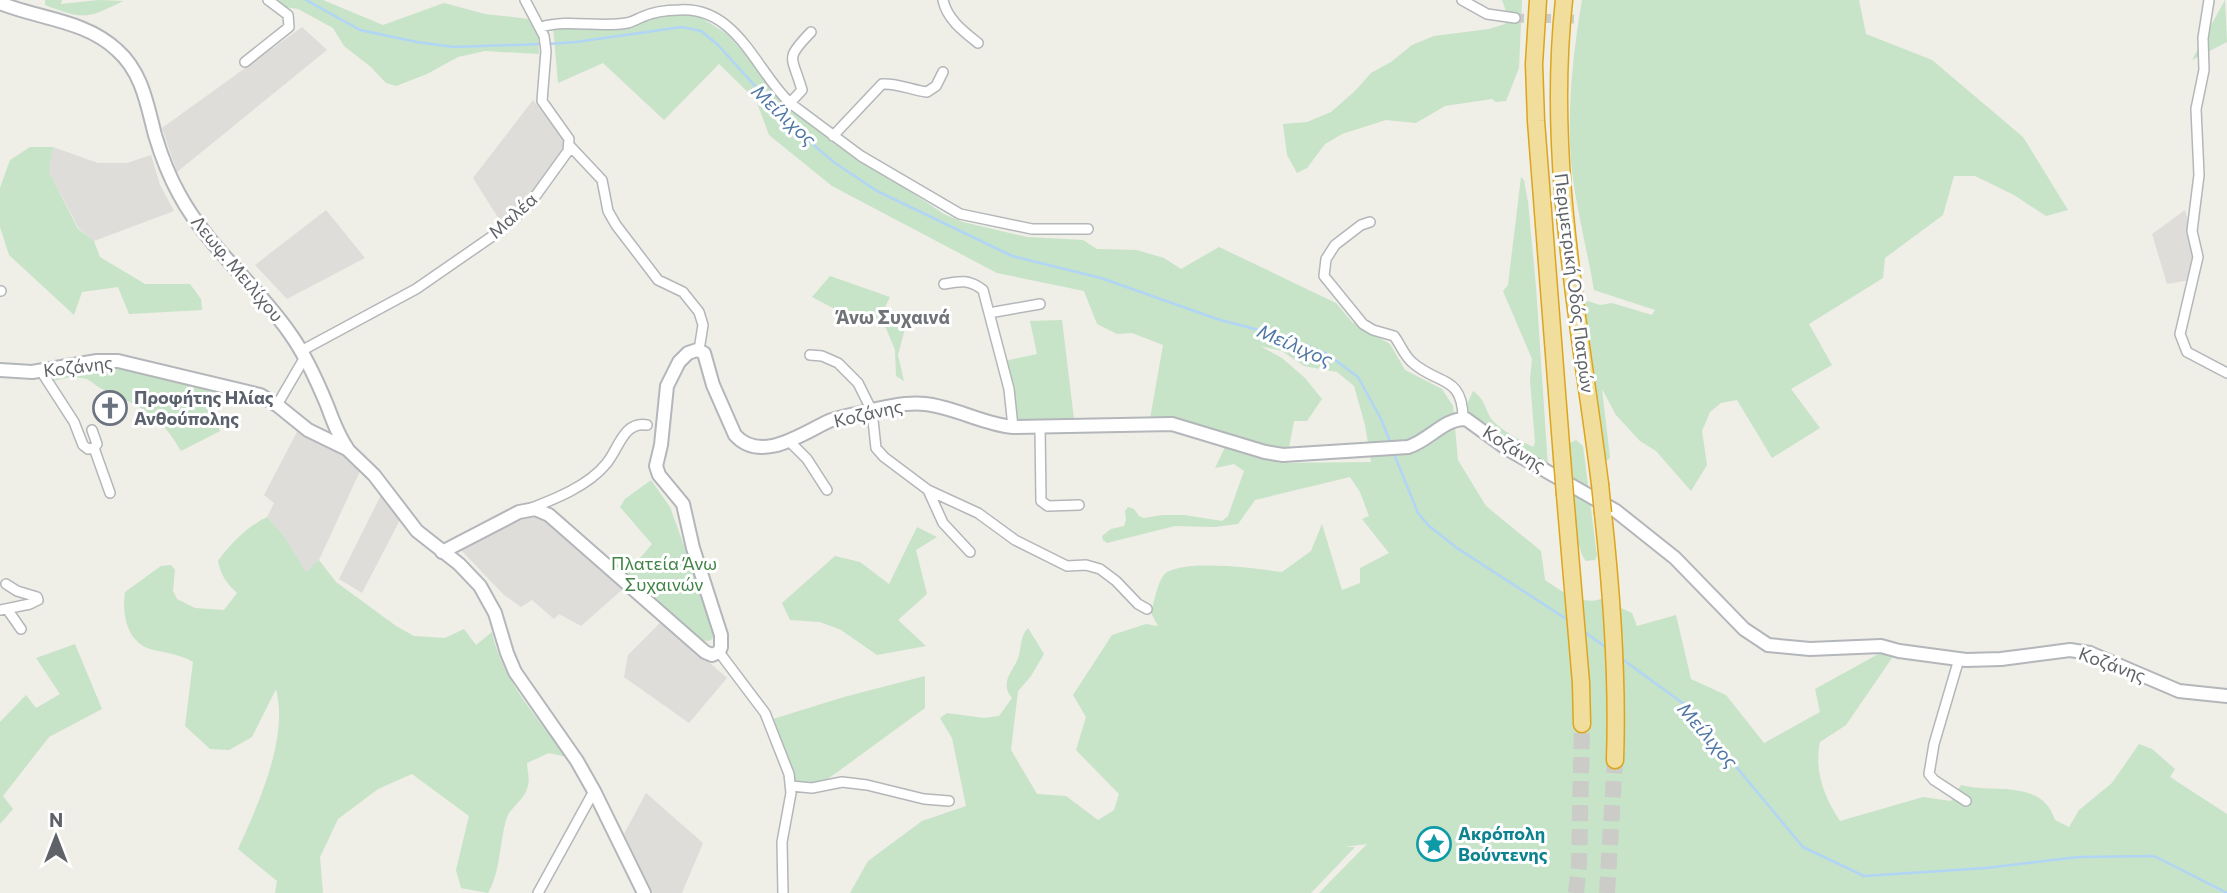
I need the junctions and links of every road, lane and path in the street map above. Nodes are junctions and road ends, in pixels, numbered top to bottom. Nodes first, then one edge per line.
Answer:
1 (268, 0) edge
2 (525, 0) edge
3 (943, 0) edge
4 (1462, 0) edge
5 (1538, 0) edge
6 (1564, 0) edge
7 (2209, 0) edge
8 (0, 3) edge
9 (1516, 18) tunnel mouth
10 (541, 27) junction
11 (811, 32) dead end
12 (978, 43) dead end
13 (245, 62) dead end
14 (943, 72) dead end
15 (790, 103) junction
16 (833, 135) junction
17 (570, 146) junction
18 (1370, 222) dead end
19 (1088, 229) dead end
20 (944, 284) dead end
21 (1040, 304) dead end
22 (989, 313) junction
23 (699, 350) junction
24 (303, 355) junction
25 (810, 355) dead end
26 (0, 370) edge
27 (41, 371) junction
28 (2227, 373) edge
29 (277, 405) junction
30 (872, 411) junction
31 (1463, 419) junction
32 (647, 425) dead end
33 (1013, 427) junction
34 (1040, 427) junction
35 (92, 430) dead end
36 (789, 441) junction
37 (94, 448) junction
38 (347, 449) junction
39 (827, 490) dead end
40 (928, 490) junction
41 (110, 493) dead end
42 (1079, 505) dead end
43 (527, 509) junction
44 (442, 552) junction
45 (970, 552) dead end
46 (6, 583) dead end
47 (4, 609) edge
48 (1147, 609) dead end
49 (21, 629) dead end
50 (719, 652) junction
51 (1959, 659) junction
52 (2227, 696) edge
53 (1582, 724) tunnel mouth
54 (1615, 760) tunnel mouth
55 (791, 786) junction
56 (594, 790) junction
57 (949, 801) dead end
58 (1966, 801) dead end
59 (538, 893) edge
60 (644, 893) edge
61 (783, 893) edge

1 - 13 street
2 - 10 street
3 - 12 street
4 - 9 street
5 - 53 highway, Περιμετρική Οδός Πατρών, bridge
6 - 54 highway, Περιμετρική Οδός Πατρών, bridge
7 - 28 street
8 - 24 street, Λεωφ. Μειλίχου
10 - 15 street
10 - 17 street
11 - 15 street
14 - 16 street
15 - 16 street
16 - 19 street
17 - 23 street
17 - 24 street, Μαλέα
18 - 31 street
20 - 22 street
21 - 22 street
22 - 33 street
23 - 36 street, Κοζάνης
23 - 50 street
24 - 29 street
24 - 38 street, Λεωφ. Μειλίχου
25 - 30 street
26 - 27 street, Κοζάνης
27 - 29 street, Κοζάνης
27 - 37 street
29 - 38 street, Κοζάνης
30 - 33 street, Κοζάνης
30 - 36 street, Κοζάνης
30 - 40 street
31 - 34 street, Κοζάνης
31 - 51 street, Κοζάνης
32 - 43 street
33 - 34 street, Κοζάνης
34 - 42 street
35 - 37 street
36 - 39 street
37 - 41 street
38 - 44 street, Κοζάνης
40 - 45 street
40 - 48 street
43 - 44 street
43 - 50 street
44 - 56 street, Κοζάνης
46 - 47 street
47 - 49 street
50 - 55 street
51 - 52 street, Κοζάνης
51 - 58 street
55 - 57 street
55 - 61 street
56 - 59 street
56 - 60 street, Κοζάνης

